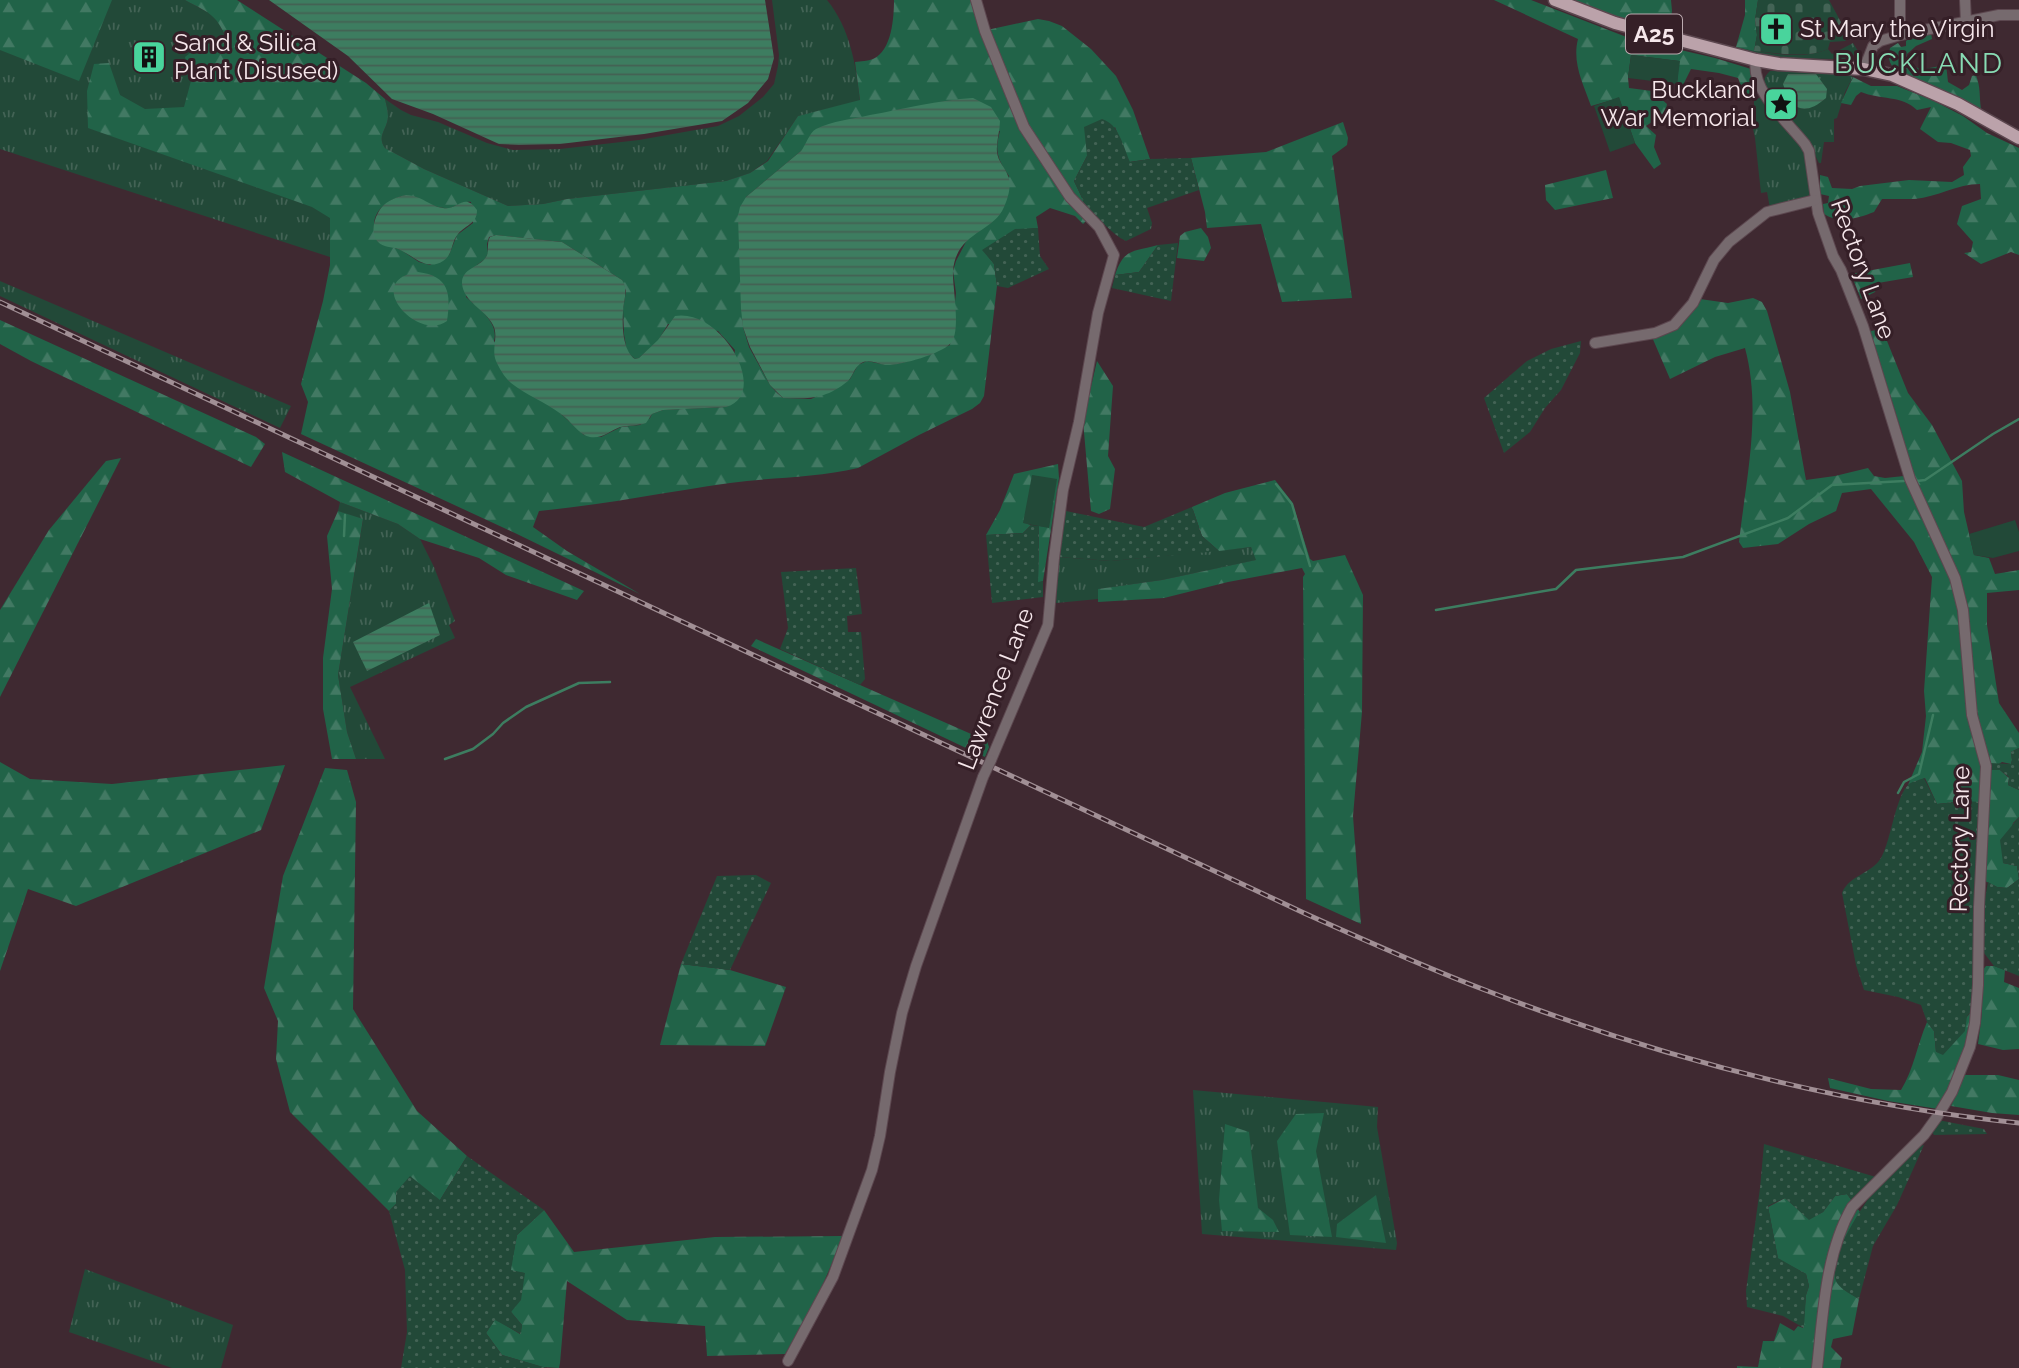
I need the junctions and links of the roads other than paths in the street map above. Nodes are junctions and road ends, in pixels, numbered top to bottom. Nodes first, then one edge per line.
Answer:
1 (976, 0) edge
2 (1555, 0) edge
3 (1900, 0) edge
4 (1965, 0) edge
5 (2019, 15) edge
6 (1966, 22) junction
7 (1900, 35) junction
8 (1756, 60) junction
9 (1864, 69) junction
10 (2019, 138) edge
11 (1815, 200) junction
12 (1595, 343) dead end
13 (788, 1361) dead end
14 (1817, 1368) edge

1 - 13 street, Lawrence Lane, bridge
2 - 8 main road, A25
3 - 7 street
4 - 6 street
5 - 6 street
6 - 7 street
7 - 9 street
8 - 9 main road, A25
8 - 11 street, Rectory Lane
9 - 10 main road, A25
11 - 12 street
11 - 14 street, Rectory Lane

